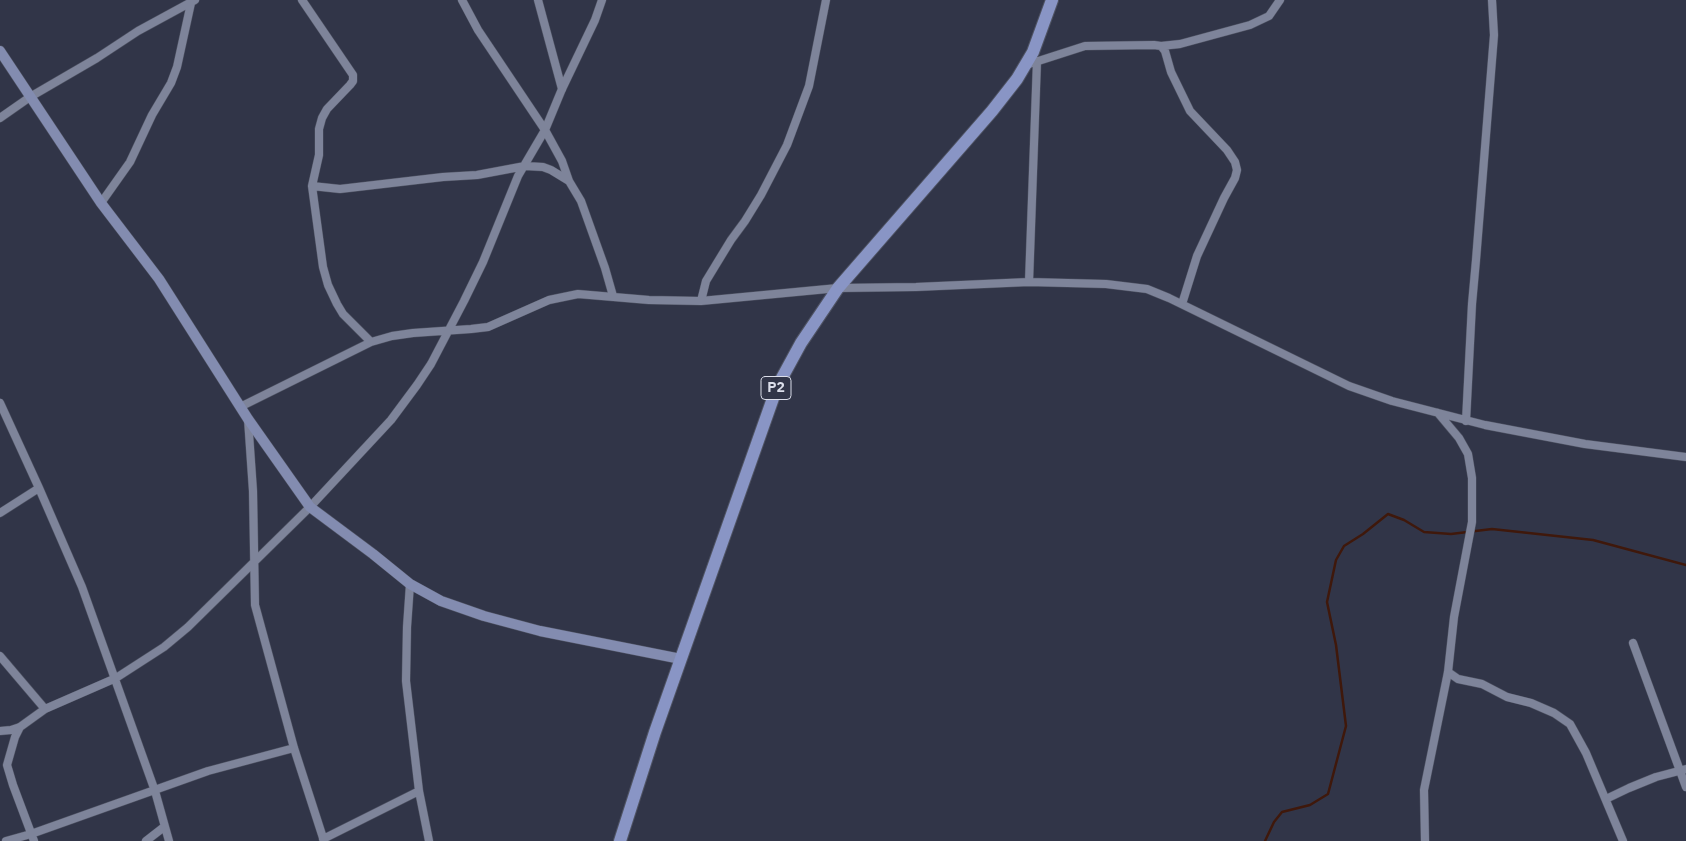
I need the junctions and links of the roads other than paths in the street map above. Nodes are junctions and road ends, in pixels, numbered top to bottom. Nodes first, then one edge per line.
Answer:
1 (302, 0) edge
2 (462, 0) edge
3 (538, 0) edge
4 (602, 0) edge
5 (826, 0) edge
6 (1052, 0) edge
7 (1280, 0) edge
8 (1492, 0) edge
9 (193, 1) edge
10 (1161, 46) junction
11 (0, 51) edge
12 (1031, 63) junction
13 (562, 89) junction
14 (30, 97) junction
15 (0, 118) edge
16 (545, 130) junction
17 (525, 166) junction
18 (569, 181) junction
19 (312, 186) junction
20 (101, 204) junction
21 (1029, 282) junction
22 (838, 288) junction
23 (613, 296) junction
24 (701, 301) junction
25 (1182, 304) junction
26 (450, 330) junction
27 (371, 342) junction
28 (0, 404) edge
29 (240, 407) junction
30 (2, 413) edge
31 (1438, 413) junction
32 (248, 419) junction
33 (1466, 421) junction
34 (1686, 457) edge
35 (39, 488) junction
36 (310, 507) junction
37 (0, 513) edge
38 (255, 561) junction
39 (410, 584) junction
40 (1633, 643) dead end
41 (0, 656) edge
42 (681, 659) junction
43 (1448, 672) junction
44 (116, 678) junction
45 (45, 709) junction
46 (20, 727) junction
47 (0, 731) edge
48 (294, 748) junction
49 (1683, 770) edge
50 (1686, 787) edge
51 (155, 791) junction
52 (419, 791) junction
53 (1606, 799) junction
54 (164, 827) junction
55 (33, 838) edge
56 (324, 840) edge
57 (6, 841) edge
58 (146, 841) edge
59 (169, 841) edge
60 (429, 841) edge
61 (620, 841) edge
62 (1425, 841) edge
63 (1623, 841) edge

1 - 19 street
2 - 16 street
3 - 13 street
4 - 13 street
5 - 24 street
6 - 12 main road, P2
7 - 10 street
8 - 33 street
9 - 14 street
9 - 20 street
10 - 12 street
10 - 25 street
11 - 14 main road
12 - 21 street
12 - 22 main road, P2
13 - 16 street
14 - 15 street
14 - 20 main road
16 - 17 street
16 - 18 street
17 - 18 street
17 - 19 street
17 - 26 street
18 - 23 street
19 - 27 street
20 - 29 main road
21 - 22 street
21 - 25 street
22 - 24 street
22 - 42 main road, P2
23 - 24 street
23 - 26 street
25 - 31 street
26 - 27 street
26 - 36 street
27 - 29 street
28 - 30 street
29 - 32 main road
30 - 35 street
31 - 33 street
31 - 43 street
32 - 36 main road
32 - 38 street
33 - 34 street
35 - 37 street
35 - 44 street
36 - 38 street
36 - 39 main road
38 - 44 street
38 - 48 street
39 - 42 main road
39 - 52 street
40 - 49 street
41 - 45 street
42 - 61 main road, P2
43 - 53 street
43 - 62 street
44 - 45 street
44 - 51 street
45 - 46 street
46 - 47 street
46 - 55 street
48 - 51 street
48 - 56 street
49 - 50 street
49 - 53 street
51 - 54 street
51 - 55 street
52 - 56 street
52 - 60 street
53 - 63 street
54 - 58 street
54 - 59 street
55 - 57 street

